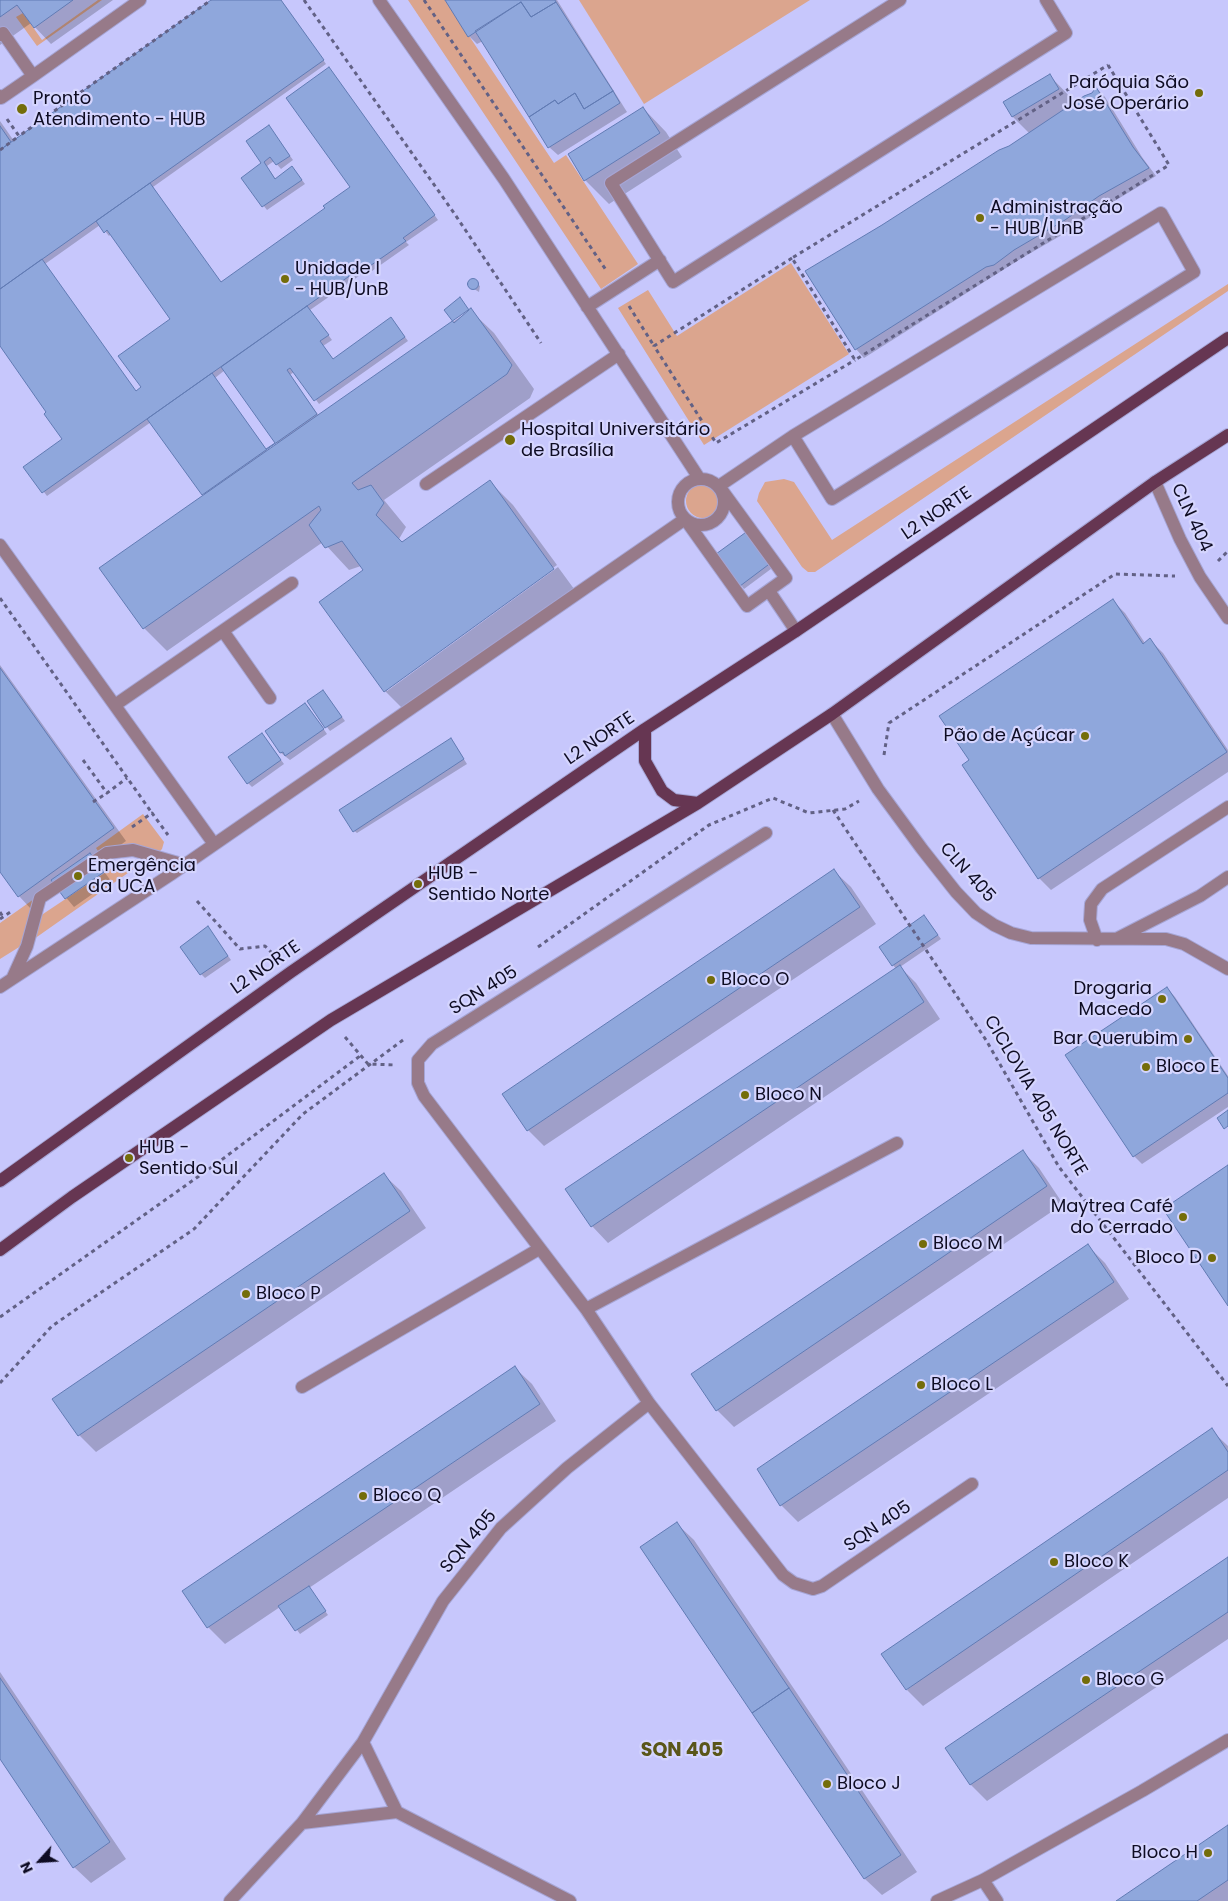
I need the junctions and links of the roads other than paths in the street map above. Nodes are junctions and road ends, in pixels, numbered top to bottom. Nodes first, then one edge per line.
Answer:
1 (140, 0) edge
2 (379, 0) edge
3 (900, 0) edge
4 (1046, 0) edge
5 (0, 36) edge
6 (33, 76) junction
7 (0, 96) edge
8 (660, 260) junction
9 (587, 307) junction
10 (1228, 338) edge
11 (619, 354) junction
12 (1228, 435) edge
13 (793, 436) junction
14 (699, 478) junction
15 (1155, 482) junction
16 (426, 484) dead end
17 (718, 486) junction
18 (686, 519) junction
19 (0, 545) edge
20 (292, 583) dead end
21 (768, 591) junction
22 (1228, 618) edge
23 (223, 631) junction
24 (796, 631) junction
25 (270, 698) dead end
26 (115, 705) junction
27 (832, 714) junction
28 (645, 729) junction
29 (698, 803) junction
30 (1228, 806) edge
31 (766, 833) dead end
32 (214, 844) junction
33 (185, 865) junction
34 (1228, 877) edge
35 (1096, 940) junction
36 (1113, 940) junction
37 (1228, 969) edge
38 (14, 977) junction
39 (0, 987) edge
40 (897, 1144) dead end
41 (0, 1181) edge
42 (539, 1249) junction
43 (0, 1250) edge
44 (586, 1309) junction
45 (302, 1387) dead end
46 (649, 1403) junction
47 (972, 1484) dead end
48 (1228, 1740) edge
49 (363, 1742) junction
50 (397, 1812) junction
51 (302, 1823) junction
52 (983, 1880) junction
53 (230, 1901) edge
54 (570, 1901) edge
55 (937, 1901) edge
56 (997, 1901) edge

1 - 6 street
2 - 9 street
3 - 8 street
4 - 8 street
5 - 6 street
6 - 7 street
8 - 9 street
9 - 11 street
10 - 24 main road, L2 NORTE
11 - 14 street
11 - 16 street
12 - 15 main road
13 - 13 street
13 - 17 street
14 - 17 street
14 - 18 street
15 - 22 street, CLN 404
15 - 27 main road
17 - 18 street
17 - 21 street
18 - 21 street
18 - 32 street
19 - 26 street
20 - 23 street
21 - 24 street
23 - 25 street
23 - 26 street
24 - 28 main road, L2 NORTE
26 - 32 street
27 - 29 main road
27 - 35 street, CLN 405
28 - 29 main road
28 - 41 main road, L2 NORTE
29 - 43 main road
30 - 35 street
31 - 42 street, SQN 405
32 - 33 street
33 - 38 street
33 - 38 street
34 - 36 street
35 - 36 street, CLN 405
36 - 37 street, CLN 405
38 - 39 street
40 - 44 street
42 - 44 street, SQN 405
42 - 45 street
44 - 46 street, SQN 405
46 - 47 street, SQN 405
46 - 49 street, SQN 405
48 - 52 street
49 - 50 street
49 - 51 street, SQN 405
50 - 51 street
50 - 54 street
51 - 53 street, SQN 405
52 - 55 street
52 - 56 street

